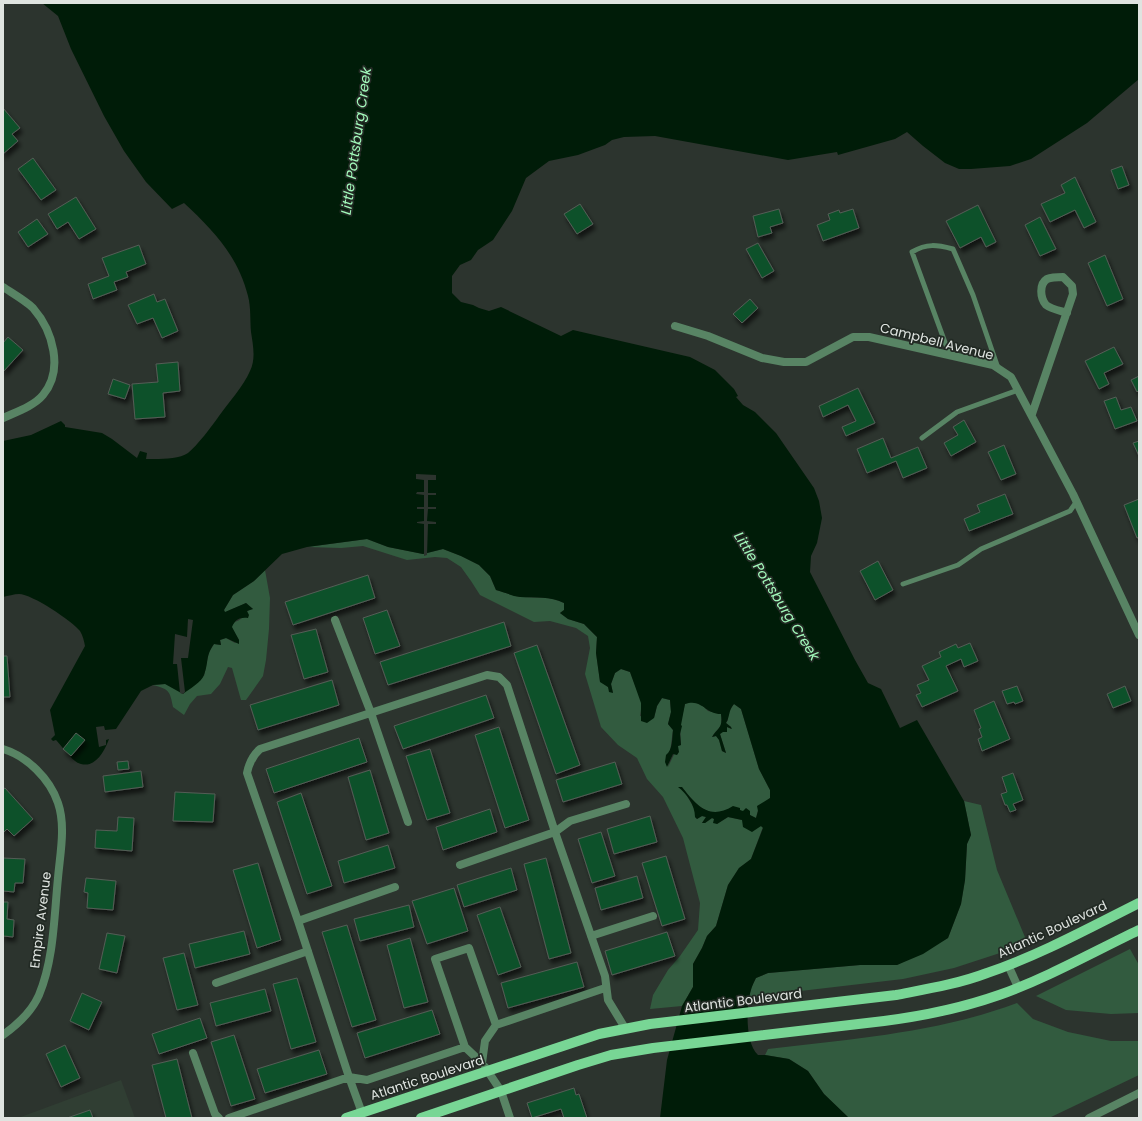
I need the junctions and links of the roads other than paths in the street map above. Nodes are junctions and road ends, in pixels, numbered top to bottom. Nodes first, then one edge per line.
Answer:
1 (3, 287) edge
2 (1067, 313) junction
3 (675, 326) dead end
4 (950, 356) junction
5 (998, 369) junction
6 (1018, 390) junction
7 (1032, 414) junction
8 (3, 418) edge
9 (922, 438) dead end
10 (1077, 501) junction
11 (903, 584) dead end
12 (335, 620) dead end
13 (1139, 635) edge
14 (371, 713) junction
15 (3, 749) edge
16 (626, 804) dead end
17 (408, 822) dead end
18 (555, 832) junction
19 (460, 865) dead end
20 (396, 887) dead end
21 (1139, 903) edge
22 (653, 916) dead end
23 (298, 921) junction
24 (1139, 930) edge
25 (591, 936) junction
26 (308, 951) junction
27 (1008, 965) junction
28 (216, 982) dead end
29 (1018, 987) junction
30 (605, 988) junction
31 (496, 1025) junction
32 (625, 1028) junction
33 (3, 1035) edge
34 (465, 1047) junction
35 (193, 1053) dead end
36 (485, 1067) junction
37 (349, 1077) junction
38 (501, 1091) junction
39 (1139, 1093) edge
40 (362, 1112) junction
41 (219, 1118) edge
42 (229, 1118) edge
43 (346, 1118) edge
44 (424, 1118) edge
45 (510, 1118) edge
46 (1089, 1118) edge

1 - 8 street
2 - 2 street
2 - 7 street
3 - 4 street, Campbell Avenue
4 - 5 street, Campbell Avenue
4 - 5 lane
5 - 6 street, Campbell Avenue
6 - 7 street, Campbell Avenue
6 - 9 lane
7 - 10 street, Campbell Avenue
10 - 11 lane
10 - 13 street, Campbell Avenue
12 - 14 street
14 - 17 street
14 - 18 street
14 - 23 street
15 - 33 street, Empire Avenue
16 - 18 street
18 - 19 street
18 - 25 street
20 - 23 street
21 - 27 main road, Atlantic Boulevard
22 - 25 street
23 - 26 street
24 - 29 main road
25 - 30 street
26 - 28 street
26 - 37 street
27 - 29 street
27 - 32 main road, Atlantic Boulevard
29 - 38 main road
30 - 31 street
30 - 32 street
31 - 34 street
31 - 36 street
32 - 36 main road, Atlantic Boulevard
34 - 36 street
34 - 37 street
35 - 41 street
36 - 38 street
36 - 40 main road, Atlantic Boulevard
37 - 40 street
37 - 42 street
38 - 44 main road
38 - 45 street
39 - 46 street
40 - 43 main road, Atlantic Boulevard

